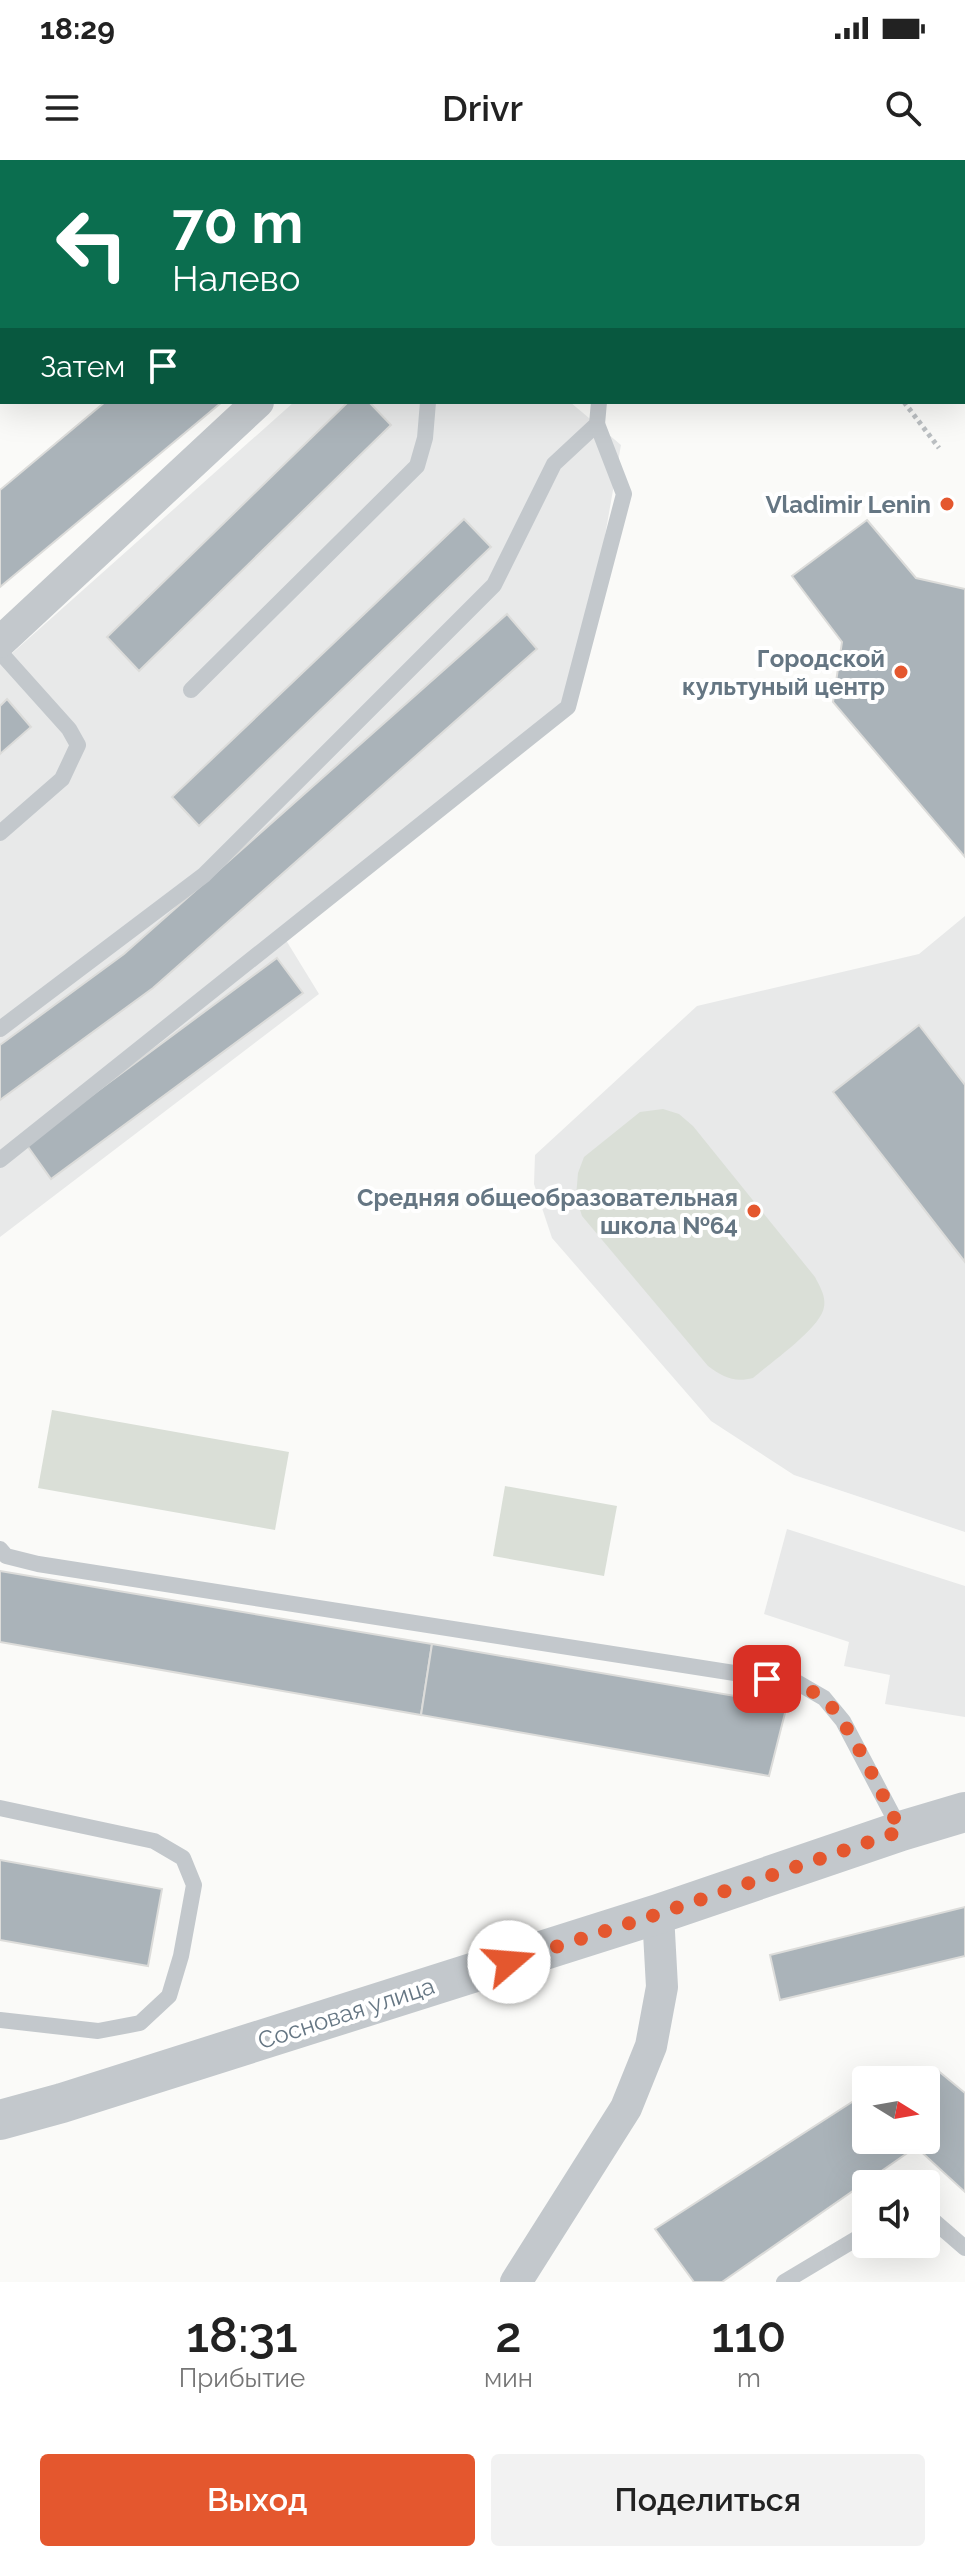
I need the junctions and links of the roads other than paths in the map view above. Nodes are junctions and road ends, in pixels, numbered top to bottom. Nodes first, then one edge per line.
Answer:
1 (256, 404) edge
2 (428, 404) edge
3 (599, 404) edge
4 (597, 424) junction
5 (0, 642) edge
6 (0, 652) edge
7 (191, 690) dead end
8 (0, 833) edge
9 (0, 1029) edge
10 (0, 1160) edge
11 (0, 1549) edge
12 (0, 1808) edge
13 (965, 1812) edge
14 (901, 1831) junction
15 (658, 1914) junction
16 (0, 2020) edge
17 (0, 2120) edge
18 (940, 2226) edge
19 (852, 2241) edge
20 (965, 2248) edge
21 (516, 2282) edge
22 (784, 2282) edge

1 - 5 street
2 - 7 lane
3 - 4 lane
4 - 9 lane
4 - 10 lane
6 - 8 lane
11 - 14 lane
12 - 16 lane
13 - 14 street, Сосновая улица
14 - 15 street, Сосновая улица
15 - 17 street, Сосновая улица
15 - 21 street
18 - 20 lane
19 - 22 lane

